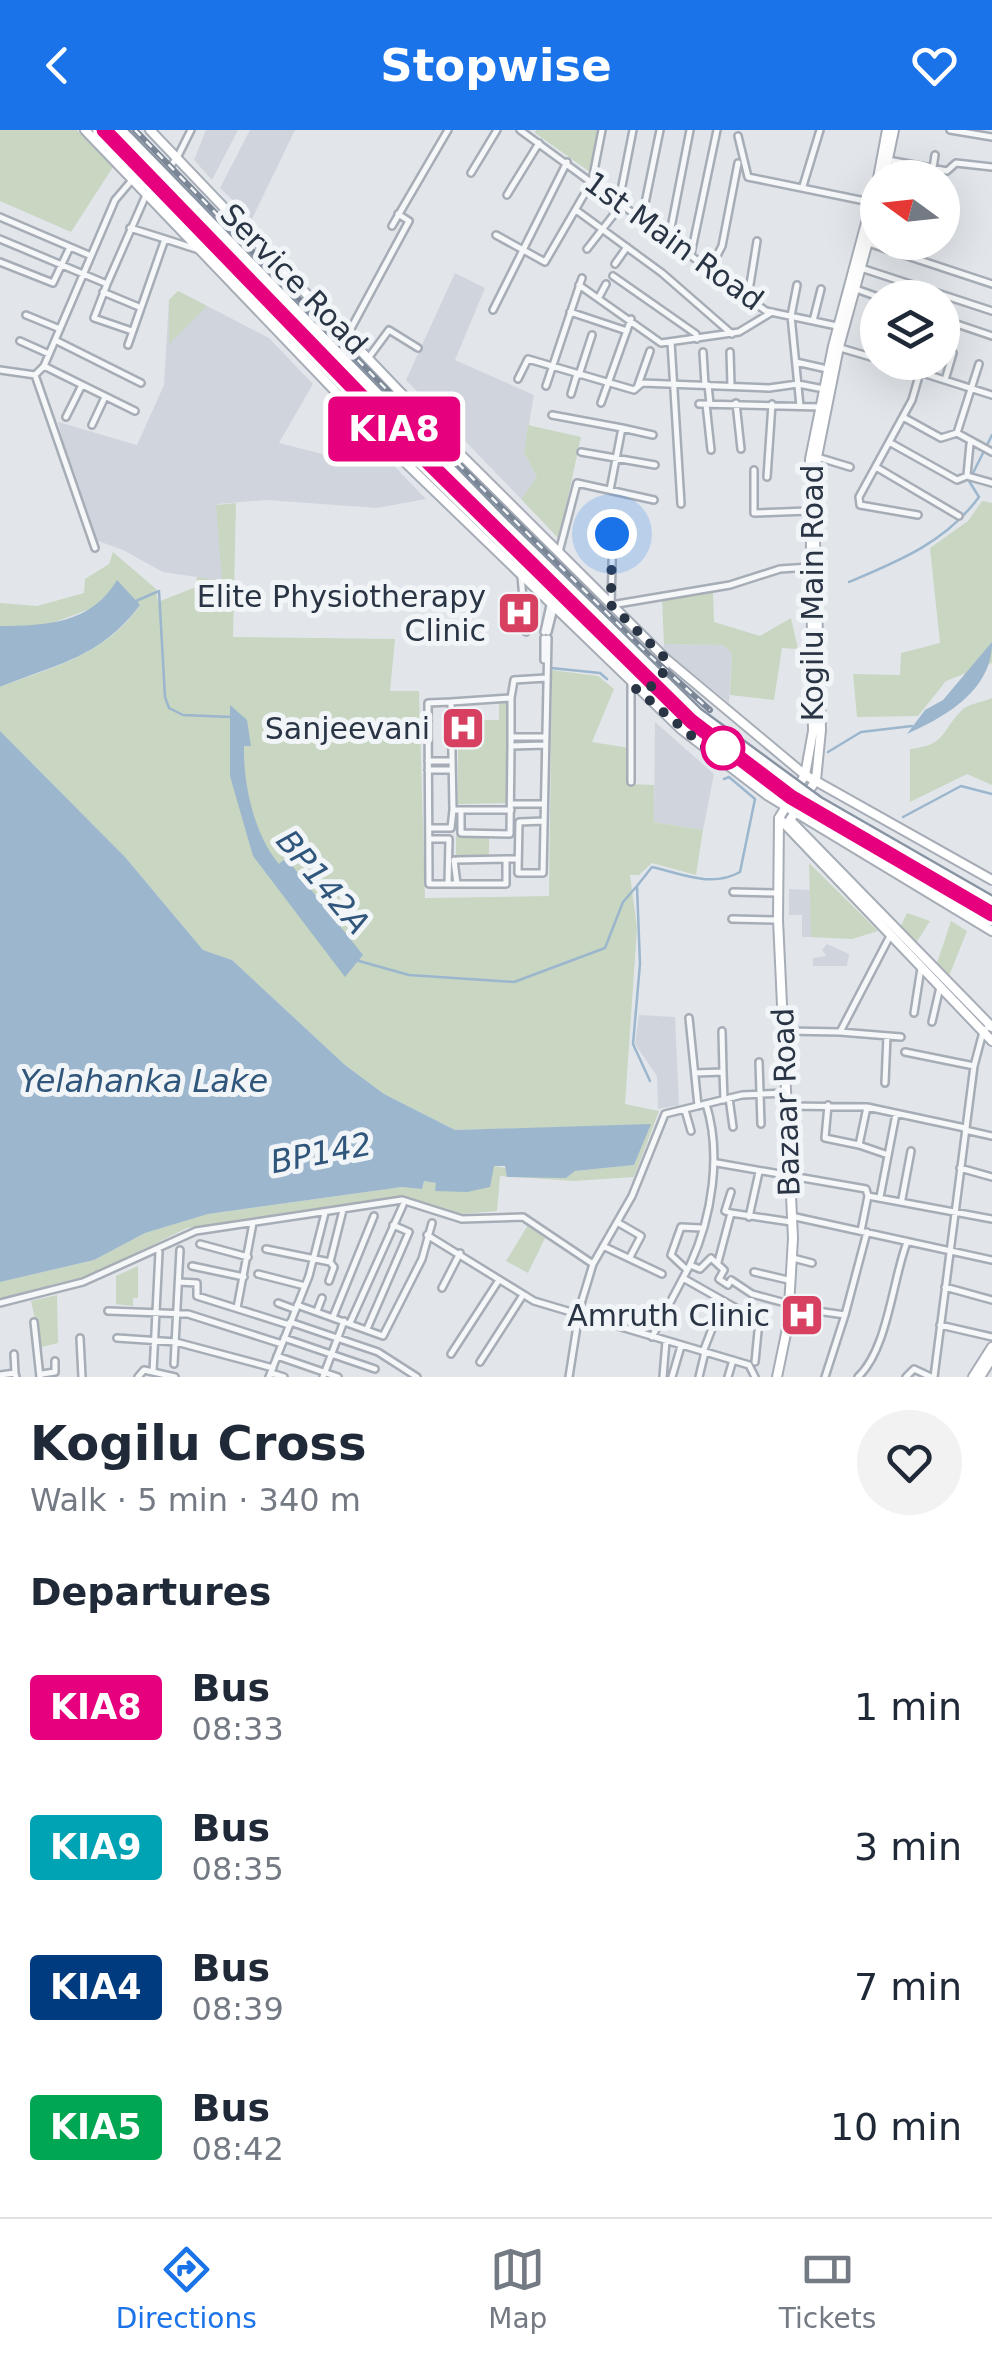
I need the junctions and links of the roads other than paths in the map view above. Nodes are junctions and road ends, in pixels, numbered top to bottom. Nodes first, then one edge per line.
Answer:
1 (85, 130) edge
2 (104, 130) edge
3 (121, 130) edge
4 (150, 130) edge
5 (191, 130) edge
6 (448, 130) edge
7 (497, 130) edge
8 (520, 130) edge
9 (602, 130) edge
10 (633, 130) edge
11 (660, 130) edge
12 (690, 130) edge
13 (717, 130) edge
14 (820, 130) edge
15 (891, 130) edge
16 (950, 130) edge
17 (738, 136) dead end
18 (992, 137) edge
19 (539, 143) junction
20 (936, 155) dead end
21 (178, 158) junction
22 (884, 160) edge
23 (888, 160) edge
24 (935, 160) edge
25 (567, 162) junction
26 (738, 163) dead end
27 (960, 164) edge
28 (992, 168) edge
29 (471, 173) dead end
30 (132, 180) junction
31 (592, 181) junction
32 (804, 186) junction
33 (146, 194) junction
34 (508, 195) dead end
35 (860, 200) edge
36 (621, 202) junction
37 (576, 210) junction
38 (398, 214) junction
39 (2, 218) edge
40 (642, 218) junction
41 (0, 226) edge
42 (392, 226) dead end
43 (130, 228) junction
44 (602, 229) junction
45 (496, 235) dead end
46 (669, 238) junction
47 (0, 239) edge
48 (165, 239) junction
49 (756, 241) dead end
50 (70, 247) junction
51 (627, 247) junction
52 (198, 249) junction
53 (588, 249) dead end
54 (521, 251) junction
55 (691, 254) junction
56 (90, 255) junction
57 (861, 260) edge
58 (863, 260) edge
59 (919, 260) edge
60 (0, 262) edge
61 (615, 264) dead end
62 (61, 265) junction
63 (861, 268) junction
64 (710, 269) junction
65 (84, 274) junction
66 (613, 276) dead end
67 (582, 278) dead end
68 (107, 284) junction
69 (606, 284) dead end
70 (992, 284) edge
71 (797, 285) dead end
72 (579, 286) junction
73 (822, 289) dead end
74 (856, 289) junction
75 (860, 290) edge
76 (104, 292) junction
77 (748, 297) junction
78 (599, 298) junction
79 (139, 307) junction
80 (493, 310) dead end
81 (992, 311) edge
82 (570, 312) junction
83 (772, 312) junction
84 (26, 315) dead end
85 (792, 316) junction
86 (631, 319) junction
87 (813, 321) junction
88 (960, 325) edge
89 (842, 327) junction
90 (62, 330) junction
91 (132, 331) junction
92 (627, 331) junction
93 (348, 334) junction
94 (732, 334) junction
95 (592, 335) dead end
96 (992, 336) edge
97 (697, 339) junction
98 (20, 341) dead end
99 (57, 341) junction
100 (671, 342) junction
101 (128, 346) dead end
102 (836, 346) junction
103 (418, 348) dead end
104 (650, 351) dead end
105 (703, 352) dead end
106 (730, 352) dead end
107 (860, 353) edge
108 (50, 354) junction
109 (369, 357) junction
110 (796, 362) junction
111 (979, 364) dead end
112 (44, 366) junction
113 (552, 366) junction
114 (0, 370) edge
115 (828, 370) junction
116 (578, 374) junction
117 (35, 375) junction
118 (518, 379) dead end
119 (917, 380) edge
120 (945, 380) edge
121 (142, 383) dead end
122 (608, 384) junction
123 (676, 384) junction
124 (707, 384) junction
125 (798, 384) junction
126 (82, 385) junction
127 (638, 385) junction
128 (732, 385) junction
129 (546, 386) dead end
130 (972, 388) junction
131 (824, 389) junction
132 (571, 394) dead end
133 (992, 394) edge
134 (105, 397) junction
135 (601, 403) dead end
136 (736, 403) junction
137 (705, 404) junction
138 (772, 404) junction
139 (800, 406) junction
140 (820, 407) junction
141 (135, 412) dead end
142 (552, 415) dead end
143 (903, 416) junction
144 (66, 417) dead end
145 (92, 426) dead end
146 (622, 428) junction
147 (957, 433) junction
148 (654, 435) dead end
149 (889, 442) junction
150 (970, 444) junction
151 (742, 449) dead end
152 (711, 450) dead end
153 (582, 452) dead end
154 (992, 452) edge
155 (817, 457) junction
156 (617, 458) junction
157 (655, 465) dead end
158 (875, 466) junction
159 (850, 467) dead end
160 (754, 470) dead end
161 (967, 476) junction
162 (767, 477) dead end
163 (992, 482) edge
164 (610, 490) junction
165 (654, 500) dead end
166 (681, 504) dead end
167 (808, 511) junction
168 (918, 515) dead end
169 (960, 516) dead end
170 (613, 528) dead end
171 (95, 548) dead end
172 (559, 552) junction
173 (811, 561) junction
174 (522, 576) junction
175 (611, 605) junction
176 (552, 606) junction
177 (526, 632) dead end
178 (546, 635) junction
179 (665, 658) junction
180 (545, 678) junction
181 (633, 686) junction
182 (511, 698) junction
183 (451, 702) junction
184 (817, 730) junction
185 (512, 737) junction
186 (545, 741) junction
187 (512, 746) junction
188 (452, 761) junction
189 (428, 762) junction
190 (428, 770) junction
191 (452, 770) junction
192 (806, 774) junction
193 (816, 780) junction
194 (631, 782) dead end
195 (544, 804) junction
196 (512, 807) junction
197 (457, 810) junction
198 (785, 817) junction
199 (544, 822) junction
200 (430, 828) junction
201 (430, 839) junction
202 (506, 859) junction
203 (449, 860) junction
204 (457, 860) junction
205 (518, 860) junction
206 (992, 880) edge
207 (448, 884) junction
208 (457, 884) junction
209 (734, 892) dead end
210 (777, 894) junction
211 (992, 902) edge
212 (992, 914) edge
213 (732, 919) dead end
214 (778, 920) junction
215 (992, 931) edge
216 (890, 936) junction
217 (921, 968) junction
218 (940, 987) junction
219 (914, 1013) dead end
220 (689, 1018) dead end
221 (932, 1022) dead end
222 (989, 1028) edge
223 (722, 1031) dead end
224 (786, 1031) junction
225 (840, 1032) junction
226 (888, 1036) junction
227 (901, 1037) dead end
228 (992, 1040) edge
229 (904, 1052) dead end
230 (759, 1062) dead end
231 (974, 1066) junction
232 (722, 1072) junction
233 (694, 1073) junction
234 (885, 1083) dead end
235 (759, 1094) junction
236 (787, 1094) junction
237 (726, 1099) junction
238 (828, 1104) junction
239 (702, 1105) junction
240 (787, 1106) junction
241 (867, 1107) junction
242 (685, 1110) junction
243 (896, 1114) junction
244 (761, 1124) dead end
245 (733, 1127) dead end
246 (965, 1129) junction
247 (690, 1131) dead end
248 (992, 1136) edge
249 (859, 1145) junction
250 (912, 1151) dead end
251 (888, 1155) junction
252 (716, 1162) junction
253 (960, 1168) junction
254 (758, 1172) junction
255 (788, 1173) junction
256 (992, 1177) edge
257 (731, 1192) dead end
258 (868, 1196) junction
259 (880, 1197) junction
260 (902, 1199) junction
261 (403, 1205) dead end
262 (342, 1210) junction
263 (956, 1210) junction
264 (325, 1213) junction
265 (731, 1213) junction
266 (374, 1216) dead end
267 (749, 1218) junction
268 (992, 1218) edge
269 (791, 1219) junction
270 (616, 1222) junction
271 (252, 1223) junction
272 (432, 1223) dead end
273 (393, 1224) junction
274 (701, 1228) junction
275 (864, 1232) junction
276 (428, 1236) junction
277 (200, 1244) dead end
278 (906, 1244) junction
279 (603, 1246) junction
280 (180, 1250) dead end
281 (266, 1250) dead end
282 (949, 1251) junction
283 (160, 1252) dead end
284 (460, 1253) junction
285 (248, 1257) junction
286 (630, 1257) junction
287 (790, 1258) junction
288 (314, 1260) junction
289 (992, 1260) edge
290 (330, 1262) junction
291 (812, 1263) dead end
292 (593, 1264) junction
293 (718, 1264) junction
294 (192, 1266) dead end
295 (689, 1268) junction
296 (754, 1272) dead end
297 (258, 1274) dead end
298 (662, 1274) dead end
299 (244, 1277) junction
300 (683, 1278) junction
301 (499, 1280) junction
302 (788, 1280) junction
303 (329, 1281) dead end
304 (179, 1282) junction
305 (305, 1286) junction
306 (945, 1287) junction
307 (442, 1288) dead end
308 (523, 1296) junction
309 (322, 1298) dead end
310 (992, 1300) edge
311 (723, 1302) junction
312 (0, 1303) edge
313 (278, 1303) dead end
314 (789, 1306) junction
315 (296, 1307) junction
316 (237, 1308) junction
317 (108, 1311) dead end
318 (316, 1311) junction
319 (157, 1312) junction
320 (178, 1312) junction
321 (845, 1316) junction
322 (333, 1317) junction
323 (581, 1317) junction
324 (34, 1322) dead end
325 (347, 1322) junction
326 (290, 1323) junction
327 (940, 1324) junction
328 (367, 1329) junction
329 (652, 1337) junction
330 (992, 1337) edge
331 (80, 1338) dead end
332 (117, 1338) dead end
333 (337, 1338) junction
334 (155, 1340) junction
335 (283, 1341) junction
336 (666, 1341) junction
337 (176, 1342) junction
338 (681, 1345) junction
339 (992, 1347) edge
340 (704, 1352) junction
341 (14, 1354) dead end
342 (451, 1354) dead end
343 (772, 1354) dead end
344 (331, 1355) junction
345 (277, 1356) junction
346 (782, 1356) junction
347 (992, 1358) edge
348 (764, 1359) dead end
349 (733, 1360) junction
350 (55, 1361) dead end
351 (480, 1362) dead end
352 (174, 1364) dead end
353 (753, 1366) junction
354 (375, 1369) dead end
355 (153, 1372) junction
356 (271, 1372) edge
357 (0, 1375) edge
358 (15, 1375) edge
359 (324, 1375) edge
360 (41, 1377) edge
361 (82, 1377) edge
362 (138, 1377) edge
363 (175, 1377) edge
364 (284, 1377) edge
365 (338, 1377) edge
366 (416, 1377) edge
367 (569, 1377) edge
368 (663, 1377) edge
369 (672, 1377) edge
370 (699, 1377) edge
371 (728, 1377) edge
372 (755, 1377) edge
373 (777, 1377) edge
374 (825, 1377) edge
375 (858, 1377) edge
376 (906, 1377) edge
377 (932, 1377) edge
378 (977, 1377) edge

1 - 30 main road
2 - 212 highway, bridge
3 - 211 highway, bridge
4 - 21 main road, Service Road
5 - 21 street
6 - 38 street
7 - 29 street
8 - 19 street, 1st Main Road
9 - 31 street
10 - 36 street
11 - 40 street
12 - 46 street
13 - 55 street
14 - 32 street
15 - 22 main road, Kogilu Main Road
15 - 23 main road, Kogilu Main Road
16 - 18 street
17 - 32 street
19 - 25 street, 1st Main Road
19 - 34 street
20 - 24 street
21 - 33 street
21 - 93 main road, Service Road
25 - 31 street, 1st Main Road
25 - 54 street
26 - 64 street
27 - 28 street
30 - 33 main road
30 - 56 street
31 - 36 street, 1st Main Road
31 - 37 street
32 - 35 street
33 - 43 street
33 - 52 main road
36 - 40 street, 1st Main Road
36 - 44 street
37 - 44 street
37 - 54 street
38 - 42 street
38 - 93 street
39 - 41 street
39 - 50 street
40 - 46 street, 1st Main Road
43 - 48 street
43 - 68 street
44 - 51 street
44 - 53 street
45 - 54 street
46 - 55 street, 1st Main Road
47 - 62 street
48 - 52 street
48 - 79 street
49 - 77 street
50 - 56 street
50 - 62 street
51 - 61 street
51 - 94 street
52 - 174 main road
54 - 80 street
55 - 64 street, 1st Main Road
56 - 65 street
57 - 89 main road, Kogilu Main Road
58 - 63 main road, Kogilu Main Road
59 - 70 street
60 - 62 street
62 - 65 street
63 - 74 main road, Kogilu Main Road
63 - 81 street
64 - 77 street, 1st Main Road
65 - 68 street
65 - 90 street
66 - 97 street
67 - 72 street
68 - 76 street
69 - 78 street
71 - 85 street
72 - 78 street
72 - 82 street
73 - 87 street
74 - 75 street
74 - 89 main road, Kogilu Main Road
76 - 79 street
76 - 91 street
77 - 83 street, 1st Main Road
78 - 86 street
79 - 91 street
82 - 92 street
82 - 113 street
83 - 85 street, 1st Main Road
83 - 94 street
84 - 90 street
85 - 87 street, 1st Main Road
85 - 110 street
86 - 92 street
86 - 100 street
87 - 89 street, 1st Main Road
88 - 96 street
89 - 102 main road, Kogilu Main Road
90 - 99 street
91 - 101 street
92 - 122 street
93 - 109 main road, Service Road
94 - 97 street
95 - 116 street
97 - 100 street
98 - 108 street
99 - 108 street
99 - 121 street
100 - 123 street
102 - 107 street
102 - 115 main road, Kogilu Main Road
102 - 155 main road, Kogilu Main Road
103 - 109 street
104 - 127 street
105 - 124 street
106 - 128 street
108 - 112 street
109 - 172 main road, Service Road
110 - 115 street
110 - 125 street
111 - 130 street
112 - 117 street
112 - 126 street
113 - 116 street
113 - 118 street
113 - 129 street
114 - 117 street
115 - 131 main road, Kogilu Main Road
116 - 122 street
116 - 132 street
117 - 171 street
119 - 143 street
120 - 130 street
122 - 127 street
122 - 135 street
123 - 124 street
123 - 127 street
123 - 166 street
124 - 128 street
124 - 137 street
125 - 128 street
125 - 131 street
125 - 139 street
126 - 134 street
126 - 144 street
130 - 133 street
130 - 147 street
131 - 140 main road, Kogilu Main Road
134 - 141 street
134 - 145 street
136 - 137 street
136 - 138 street
136 - 151 street
137 - 152 street
138 - 139 street
138 - 162 street
139 - 140 street
140 - 167 main road, Kogilu Main Road
142 - 146 street
143 - 147 street
143 - 149 street
146 - 148 street
146 - 156 street
147 - 150 street
149 - 158 street
149 - 161 street
150 - 154 street
150 - 161 street
153 - 156 street
155 - 159 street
155 - 173 main road, Kogilu Main Road
156 - 157 street
156 - 164 street
158 - 168 street
158 - 169 street
160 - 167 street
161 - 163 street
164 - 165 street
164 - 172 street
167 - 173 main road, Kogilu Main Road
170 - 175 street
172 - 175 main road, Service Road
173 - 175 street
173 - 184 main road, Kogilu Main Road
174 - 176 main road
174 - 177 street
175 - 179 main road, Service Road
176 - 178 street
176 - 178 street
176 - 181 main road
178 - 180 street
179 - 181 main road
179 - 192 main road, Service Road
180 - 182 street
180 - 186 street
181 - 194 street
181 - 198 main road
182 - 183 street
182 - 185 street
183 - 188 street
183 - 189 street
184 - 192 main road, Kogilu Main Road
184 - 193 main road, Kogilu Main Road
185 - 186 street
185 - 187 street
186 - 187 street
186 - 195 street
187 - 196 street
188 - 189 street
188 - 191 street
189 - 190 street
190 - 191 street
190 - 200 street
191 - 197 street
192 - 193 main road, Service Road
192 - 198 main road
193 - 198 main road
193 - 206 main road, Service Road
195 - 196 street
195 - 199 street
196 - 197 street
196 - 197 street
197 - 200 street
198 - 210 main road, Bazaar Road
198 - 215 main road
198 - 216 main road
198 - 222 main road
199 - 205 street
199 - 205 street
200 - 201 street
201 - 203 street
201 - 207 street
202 - 204 street
202 - 205 street
202 - 208 street
203 - 204 street
203 - 207 street
204 - 208 street
207 - 208 street
209 - 210 street
210 - 214 main road, Bazaar Road
213 - 214 street
214 - 224 main road, Bazaar Road
216 - 217 main road
216 - 225 street
217 - 218 main road
217 - 219 street
218 - 221 street
218 - 222 main road
220 - 233 street
222 - 228 main road
222 - 231 street
223 - 232 street
224 - 225 street
224 - 236 main road, Bazaar Road
225 - 226 street
226 - 227 street
226 - 234 street
229 - 231 street
230 - 235 street
231 - 246 street
232 - 233 street
232 - 237 street
233 - 239 street
235 - 236 street
235 - 237 street
235 - 244 street
236 - 240 main road, Bazaar Road
237 - 239 street
237 - 245 street
238 - 240 street
238 - 241 street
238 - 249 street
239 - 242 street
239 - 252 street
240 - 255 main road, Bazaar Road
241 - 243 street
241 - 249 street
242 - 247 street
242 - 270 street
243 - 246 street
243 - 251 street
246 - 248 street
246 - 253 street
249 - 251 street
250 - 260 street
251 - 259 street
252 - 254 street
252 - 274 street
253 - 256 street
253 - 263 street
254 - 255 street
254 - 267 street
255 - 258 street
255 - 269 main road, Bazaar Road
257 - 265 street
258 - 259 street
258 - 275 street
259 - 260 street
260 - 263 street
261 - 273 street
262 - 264 street
262 - 290 street
262 - 292 street
263 - 268 street
263 - 282 street
264 - 271 street
264 - 288 street
265 - 267 street
265 - 293 street
266 - 322 street
267 - 269 street
269 - 275 street
269 - 287 main road, Bazaar Road
270 - 279 street
270 - 286 street
271 - 285 street
271 - 312 street
272 - 276 street
273 - 325 street
273 - 328 street
274 - 295 street
274 - 295 street
275 - 278 street
275 - 321 street
276 - 284 street
276 - 328 street
277 - 285 street
278 - 282 street
278 - 375 street
279 - 286 street
279 - 292 street
280 - 304 street
281 - 288 street
282 - 289 street
282 - 306 street
283 - 319 street
284 - 301 street
284 - 307 street
285 - 299 street
286 - 298 street
287 - 291 street
287 - 302 main road, Bazaar Road
288 - 290 street
288 - 305 street
290 - 303 street
292 - 323 street
293 - 295 street
293 - 314 street
294 - 299 street
295 - 300 street
296 - 302 street
297 - 305 street
299 - 316 street
300 - 311 street
300 - 329 street
301 - 308 street
301 - 342 street
302 - 314 main road, Bazaar Road
304 - 316 street
304 - 320 street
305 - 315 street
306 - 310 street
306 - 327 street
308 - 323 street
308 - 351 street
309 - 318 street
311 - 340 street
311 - 353 street
313 - 315 street
314 - 321 street
314 - 346 main road, Bazaar Road
315 - 318 street
315 - 326 street
316 - 326 street
317 - 319 street
318 - 322 street
319 - 320 street
319 - 334 street
320 - 335 street
320 - 337 street
321 - 374 street
322 - 325 street
323 - 329 street
323 - 367 street
324 - 360 street
325 - 328 street
325 - 333 street
326 - 333 street
326 - 335 street
327 - 330 street
327 - 377 street
329 - 336 street
331 - 361 street
332 - 334 street
333 - 344 street
333 - 366 street
334 - 337 street
334 - 355 street
335 - 344 street
335 - 345 street
336 - 338 street
336 - 368 street
337 - 352 street
337 - 356 street
338 - 340 street
338 - 369 street
339 - 378 main road
340 - 349 street
340 - 370 street
341 - 358 street
343 - 346 street
344 - 354 street
344 - 359 street
345 - 356 street
345 - 359 street
346 - 373 main road, Bazaar Road
347 - 378 main road
348 - 353 street
349 - 353 street
349 - 371 street
350 - 360 street
353 - 372 street
355 - 362 street
355 - 363 street
356 - 364 street
357 - 358 street
359 - 365 street
376 - 377 street

